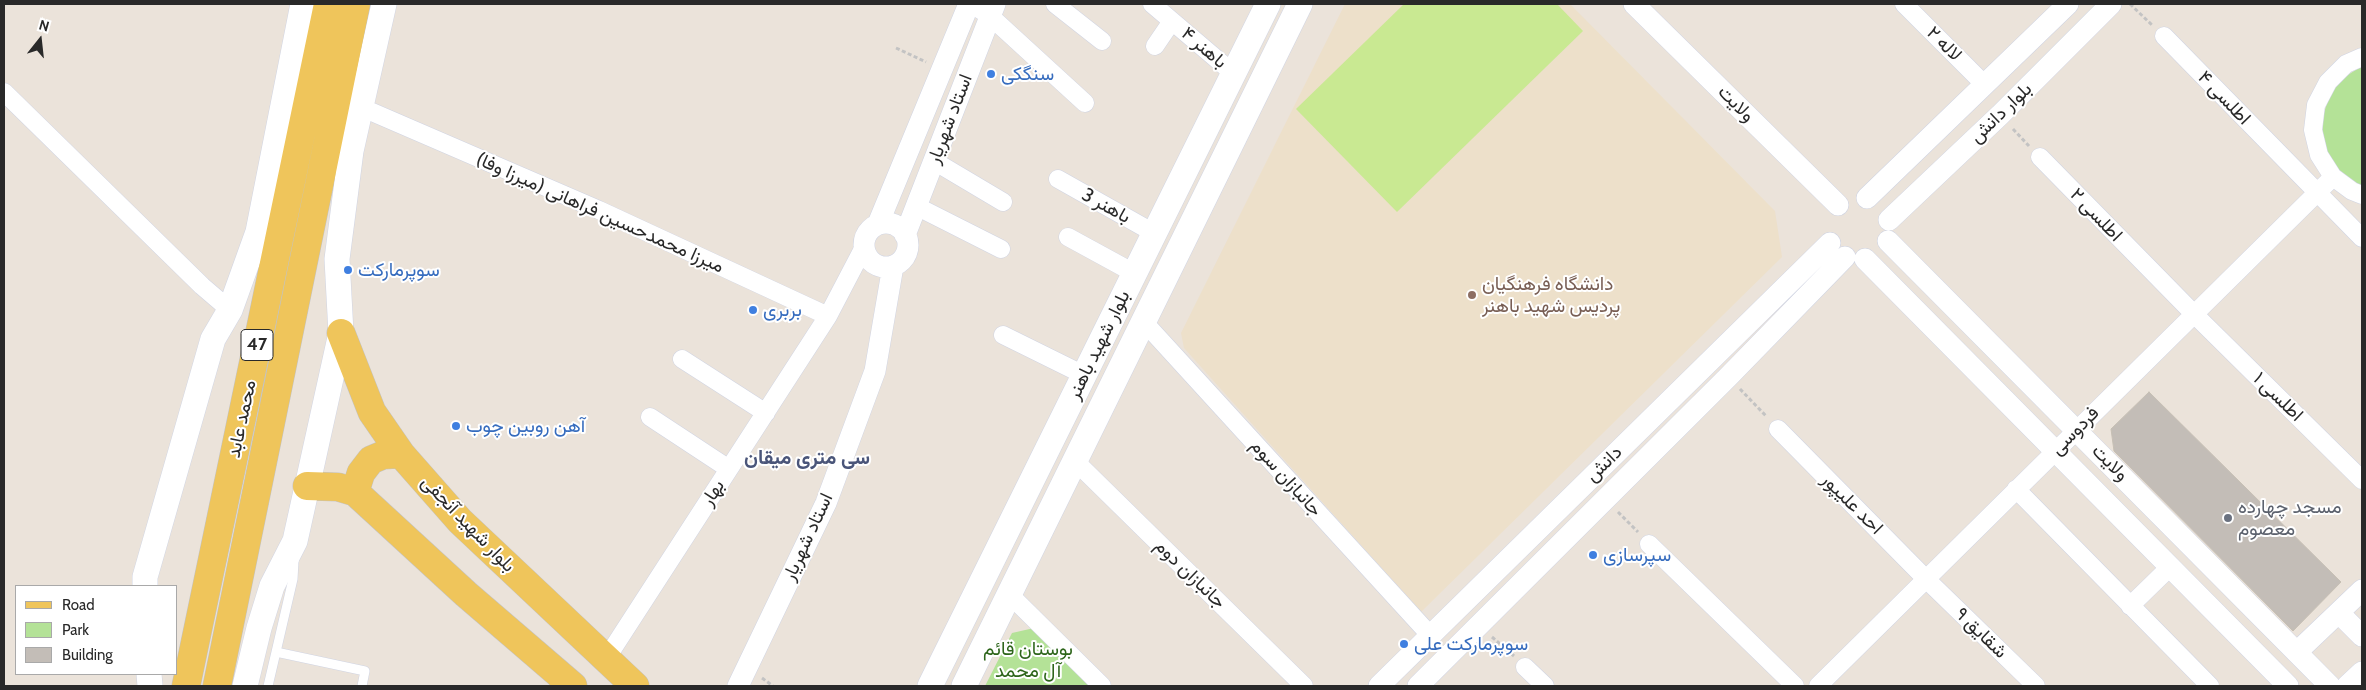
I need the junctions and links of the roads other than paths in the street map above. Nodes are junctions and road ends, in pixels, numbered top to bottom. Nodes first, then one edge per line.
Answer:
1 (356, 4) edge
2 (384, 4) edge
3 (970, 4) edge
4 (1055, 4) edge
5 (1152, 4) edge
6 (1268, 4) edge
7 (1300, 4) edge
8 (1634, 4) edge
9 (1904, 4) edge
10 (2068, 4) edge
11 (2111, 4) edge
12 (306, 5) edge
13 (993, 10) edge
14 (1172, 21) junction
15 (2164, 36) road end
16 (1102, 41) dead end
17 (1155, 46) dead end
18 (2362, 57) edge
19 (1233, 73) junction
20 (1985, 85) junction
21 (4, 92) edge
22 (1085, 103) dead end
23 (372, 112) dead end
24 (2040, 157) road end
25 (934, 161) junction
26 (2333, 176) junction
27 (1058, 179) dead end
28 (2316, 193) junction
29 (2362, 195) edge
30 (1867, 198) junction
31 (1003, 202) dead end
32 (1838, 205) junction
33 (916, 206) junction
34 (878, 224) junction
35 (1888, 230) junction
36 (1154, 233) junction
37 (905, 235) junction
38 (1068, 237) dead end
39 (2362, 238) edge
40 (864, 249) junction
41 (1001, 249) dead end
42 (1847, 253) junction
43 (893, 266) junction
44 (1134, 273) junction
45 (230, 310) junction
46 (2194, 314) junction
47 (828, 316) junction
48 (1143, 321) junction
49 (341, 333) junction
50 (1003, 335) dead end
51 (682, 359) dead end
52 (1084, 375) junction
53 (766, 412) junction
54 (650, 418) dead end
55 (1778, 429) road end
56 (2076, 429) junction
57 (2054, 451) junction
58 (401, 454) junction
59 (1075, 462) junction
60 (729, 469) junction
61 (2362, 480) edge
62 (308, 486) junction
63 (2016, 489) junction
64 (355, 492) junction
65 (294, 541) junction
66 (1649, 544) road end
67 (2170, 567) junction
68 (1926, 579) junction
69 (145, 585) edge
70 (2362, 590) edge
71 (1010, 595) junction
72 (2130, 606) junction
73 (2338, 613) junction
74 (1430, 635) junction
75 (2362, 636) edge
76 (276, 652) junction
77 (2297, 652) junction
78 (606, 659) junction
79 (1525, 667) road end
80 (2362, 672) edge
81 (2277, 682) edge
82 (186, 686) edge
83 (217, 686) edge
84 (245, 686) edge
85 (268, 686) edge
86 (362, 686) edge
87 (572, 686) edge
88 (635, 686) edge
89 (738, 686) edge
90 (930, 686) edge
91 (964, 686) edge
92 (1102, 686) edge
93 (1304, 686) edge
94 (1379, 686) edge
95 (1418, 686) edge
96 (1544, 686) edge
97 (1795, 686) edge
98 (1818, 686) edge
99 (2036, 686) edge
100 (2210, 686) edge
101 (2330, 686) edge
102 (2347, 686) edge

1 - 83 main road, محمد عابد / 47
2 - 49 main road
3 - 13 street
3 - 34 street, استاد شهریار
4 - 16 street
5 - 14 street, باهنر ۴
6 - 19 main road, بلوار شهید باهنر
7 - 48 main road, بلوار شهید باهنر
8 - 32 street, ولایت
9 - 20 street, لاله ۲
10 - 20 street, بلوار دانش
11 - 35 street, بلوار دانش
12 - 45 main road
12 - 82 main road, محمد عابد / 47
13 - 22 street
13 - 25 street, استاد شهریار
14 - 17 street
14 - 19 street, باهنر ۴
15 - 28 street, اطلسی ۴
18 - 26 street
19 - 36 main road, بلوار شهید باهنر
20 - 30 street, بلوار دانش
21 - 45 street
23 - 47 street, میرزا محمدحسین فراهانی (میرزا وفا)
24 - 46 street, اطلسی ۲
25 - 31 street
25 - 33 street, استاد شهریار
26 - 28 street, فردوسی
26 - 29 street
27 - 36 street, باهنر 3
28 - 39 street, اطلسی ۴
28 - 46 street, فردوسی
30 - 32 street
30 - 35 street
32 - 42 street
33 - 37 street, استاد شهریار
33 - 41 street
34 - 37 street
34 - 40 street
35 - 42 street
35 - 56 street, ولایت
36 - 44 main road, بلوار شهید باهنر
37 - 43 street
38 - 44 street
40 - 43 street
40 - 47 street, بهار
42 - 57 street, ولایت
42 - 74 street, دانش
42 - 95 street, دانش
43 - 89 street, استاد شهریار
44 - 52 main road, بلوار شهید باهنر
45 - 69 main road
46 - 56 street, فردوسی
46 - 61 street, اطلسی ۱
47 - 53 street, بهار
48 - 59 main road, بلوار شهید باهنر
48 - 74 street, جانبازان سوم
49 - 58 main road, بلوار شهید آنجفی
49 - 62 main road
50 - 52 street
51 - 53 street
52 - 90 main road, بلوار شهید باهنر
53 - 60 street, بهار
54 - 60 street
55 - 68 street, احد علیپور
56 - 57 street, فردوسی
56 - 77 street, ولایت
57 - 63 street, فردوسی
57 - 67 street, ولایت
58 - 64 main road
58 - 78 main road, بلوار شهید آنجفی
59 - 71 main road, بلوار شهید باهنر
59 - 93 street, جانبازان دوم
60 - 78 street, بهار
62 - 64 main road
62 - 65 main road
63 - 68 street, فردوسی
63 - 72 street
64 - 87 main road
65 - 76 lane
65 - 84 main road
66 - 97 street
67 - 72 street
67 - 81 street, ولایت
68 - 98 street, فردوسی
68 - 99 street, شقایق ۹
70 - 73 street
71 - 91 main road, بلوار شهید باهنر
71 - 92 street
72 - 100 street
73 - 75 street
73 - 77 street
74 - 94 street, دانش
76 - 85 lane
76 - 86 lane
77 - 101 street, ولایت
78 - 88 main road, بلوار شهید آنجفی
79 - 96 street
80 - 102 street

